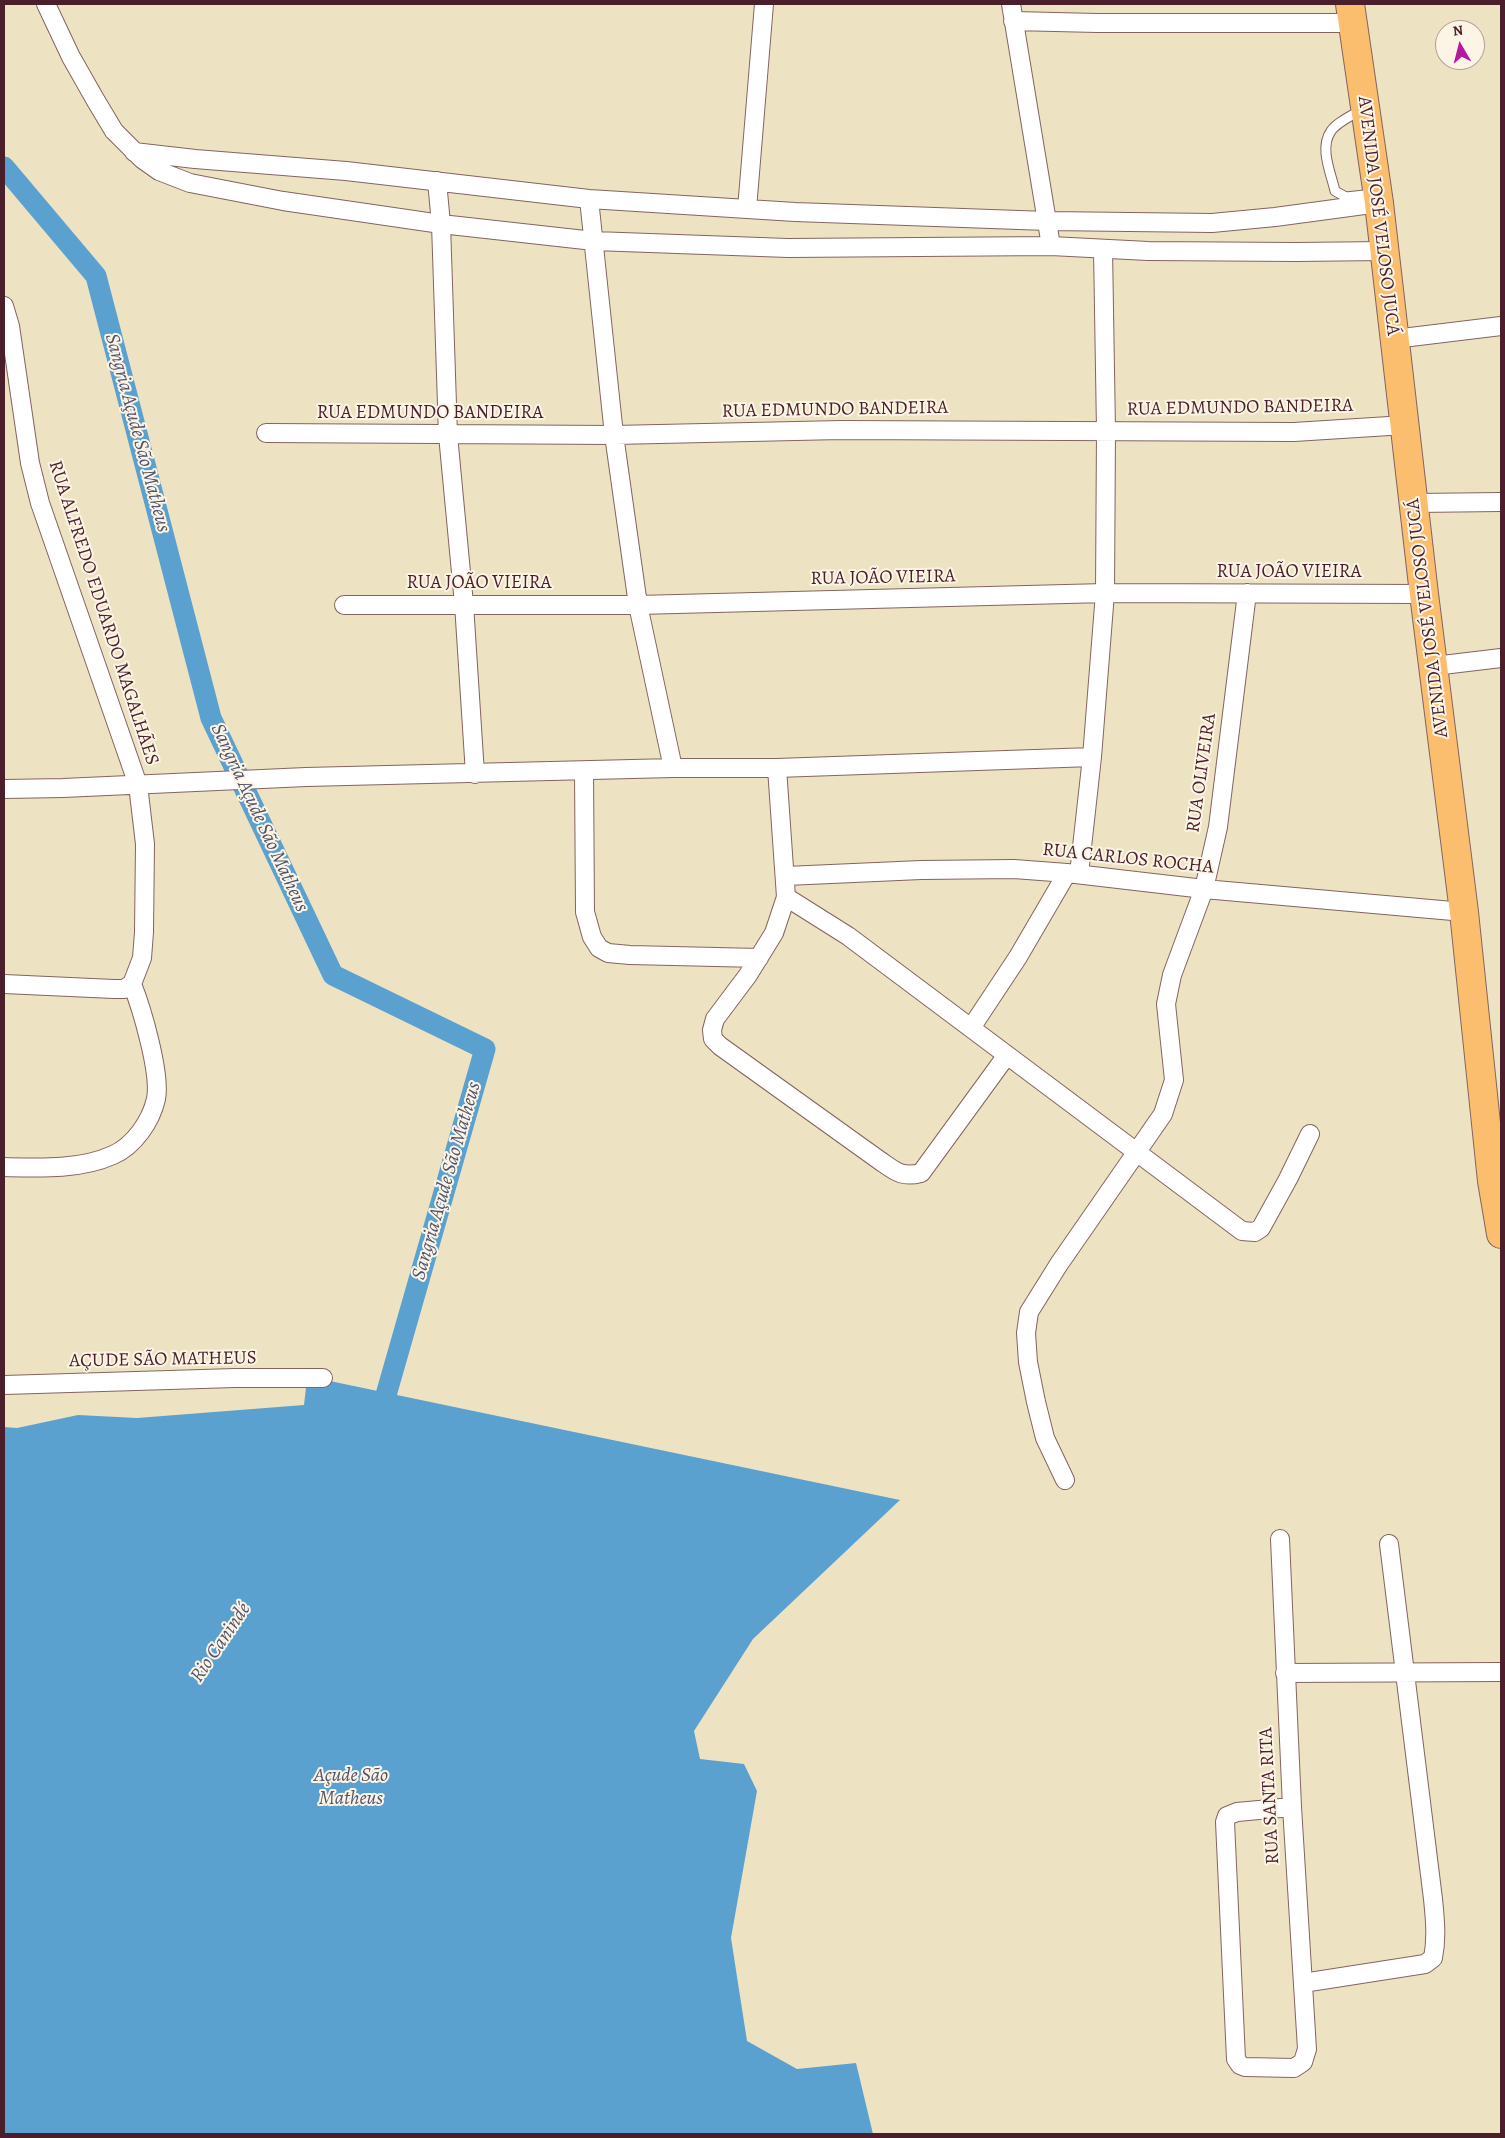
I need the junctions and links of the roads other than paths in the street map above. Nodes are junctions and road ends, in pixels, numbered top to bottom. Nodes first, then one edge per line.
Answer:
1 (46, 4) edge
2 (764, 4) edge
3 (1012, 12) edge
4 (1351, 13) edge
5 (1365, 108) junction
6 (133, 152) junction
7 (438, 181) junction
8 (1379, 198) junction
9 (588, 199) junction
10 (747, 209) junction
11 (1047, 221) junction
12 (441, 224) junction
13 (594, 241) junction
14 (1051, 246) junction
15 (1103, 249) junction
16 (1384, 250) junction
17 (4, 306) edge
18 (1501, 326) edge
19 (1394, 339) junction
20 (1405, 425) junction
21 (1106, 431) junction
22 (266, 433) dead end
23 (448, 435) junction
24 (614, 435) junction
25 (1501, 502) edge
26 (1414, 503) junction
27 (1248, 593) junction
28 (1105, 594) junction
29 (1424, 594) junction
30 (464, 604) junction
31 (344, 605) dead end
32 (638, 605) junction
33 (1501, 658) edge
34 (1434, 666) junction
35 (1092, 757) junction
36 (673, 768) junction
37 (777, 768) junction
38 (584, 771) junction
39 (475, 774) junction
40 (138, 785) junction
41 (4, 789) edge
42 (1073, 874) junction
43 (786, 876) junction
44 (1204, 889) junction
45 (786, 897) junction
46 (1464, 912) junction
47 (759, 958) junction
48 (4, 984) edge
49 (132, 984) junction
50 (971, 1028) junction
51 (1006, 1055) junction
52 (1310, 1134) dead end
53 (1138, 1152) junction
54 (4, 1167) edge
55 (1497, 1181) edge
56 (1501, 1234) edge
57 (323, 1378) dead end
58 (4, 1385) edge
59 (1065, 1480) dead end
60 (1280, 1539) dead end
61 (1389, 1544) dead end
62 (1501, 1672) edge
63 (1285, 1673) junction
64 (1404, 1673) junction
65 (1292, 1807) junction
66 (1303, 1982) junction

1 - 6 street
2 - 10 street
3 - 4 street
3 - 11 street
4 - 5 main road, AVENIDA JOSÉ VELOSO JUCÁ
5 - 8 main road, AVENIDA JOSÉ VELOSO JUCÁ
5 - 8 lane
6 - 7 street
6 - 12 street
7 - 9 street
7 - 12 street
8 - 11 street
8 - 16 main road, AVENIDA JOSÉ VELOSO JUCÁ
9 - 10 street
9 - 13 street
10 - 11 street
11 - 14 street
12 - 13 street
12 - 23 street
13 - 14 street
13 - 24 street
14 - 15 street
15 - 16 street
15 - 21 street
16 - 19 main road, AVENIDA JOSÉ VELOSO JUCÁ
17 - 40 street, RUA ALFREDO EDUARDO MAGALHÃES
18 - 19 street
19 - 20 main road, AVENIDA JOSÉ VELOSO JUCÁ
20 - 21 street, RUA EDMUNDO BANDEIRA
20 - 26 main road, AVENIDA JOSÉ VELOSO JUCÁ
21 - 24 street, RUA EDMUNDO BANDEIRA
21 - 28 street
22 - 23 street, RUA EDMUNDO BANDEIRA
23 - 24 street, RUA EDMUNDO BANDEIRA
23 - 30 street
24 - 32 street
25 - 26 street
26 - 29 main road, AVENIDA JOSÉ VELOSO JUCÁ
27 - 28 street, RUA JOÃO VIEIRA
27 - 29 street, RUA JOÃO VIEIRA
27 - 44 street, RUA OLIVEIRA
28 - 32 street, RUA JOÃO VIEIRA
28 - 35 street
29 - 34 main road, AVENIDA JOSÉ VELOSO JUCÁ
30 - 31 street, RUA JOÃO VIEIRA
30 - 32 street, RUA JOÃO VIEIRA
30 - 39 street
32 - 36 street
33 - 34 street
34 - 46 main road, AVENIDA JOSÉ VELOSO JUCÁ
35 - 37 street
35 - 42 street
36 - 37 street
36 - 38 street
37 - 43 street
38 - 39 street
38 - 47 street
39 - 40 street
40 - 41 street
40 - 49 street, RUA ALFREDO EDUARDO MAGALHÃES
42 - 43 street, RUA CARLOS ROCHA
42 - 44 street, RUA CARLOS ROCHA
42 - 50 street
43 - 45 street
44 - 46 street, RUA CARLOS ROCHA
44 - 53 street, RUA OLIVEIRA
45 - 47 street
45 - 50 street
46 - 55 main road, AVENIDA JOSÉ VELOSO JUCÁ
47 - 51 street
48 - 49 street
49 - 54 street
50 - 51 street
51 - 53 street
52 - 53 street
53 - 59 street, RUA OLIVEIRA
55 - 56 main road, AVENIDA JOSÉ VELOSO JUCÁ
57 - 58 street, AÇUDE SÃO MATHEUS
60 - 63 street, RUA SANTA RITA
61 - 64 street
62 - 64 street
63 - 64 street
63 - 65 street, RUA SANTA RITA
64 - 66 street
65 - 66 street, RUA SANTA RITA
65 - 66 street, RUA SANTA RITA

